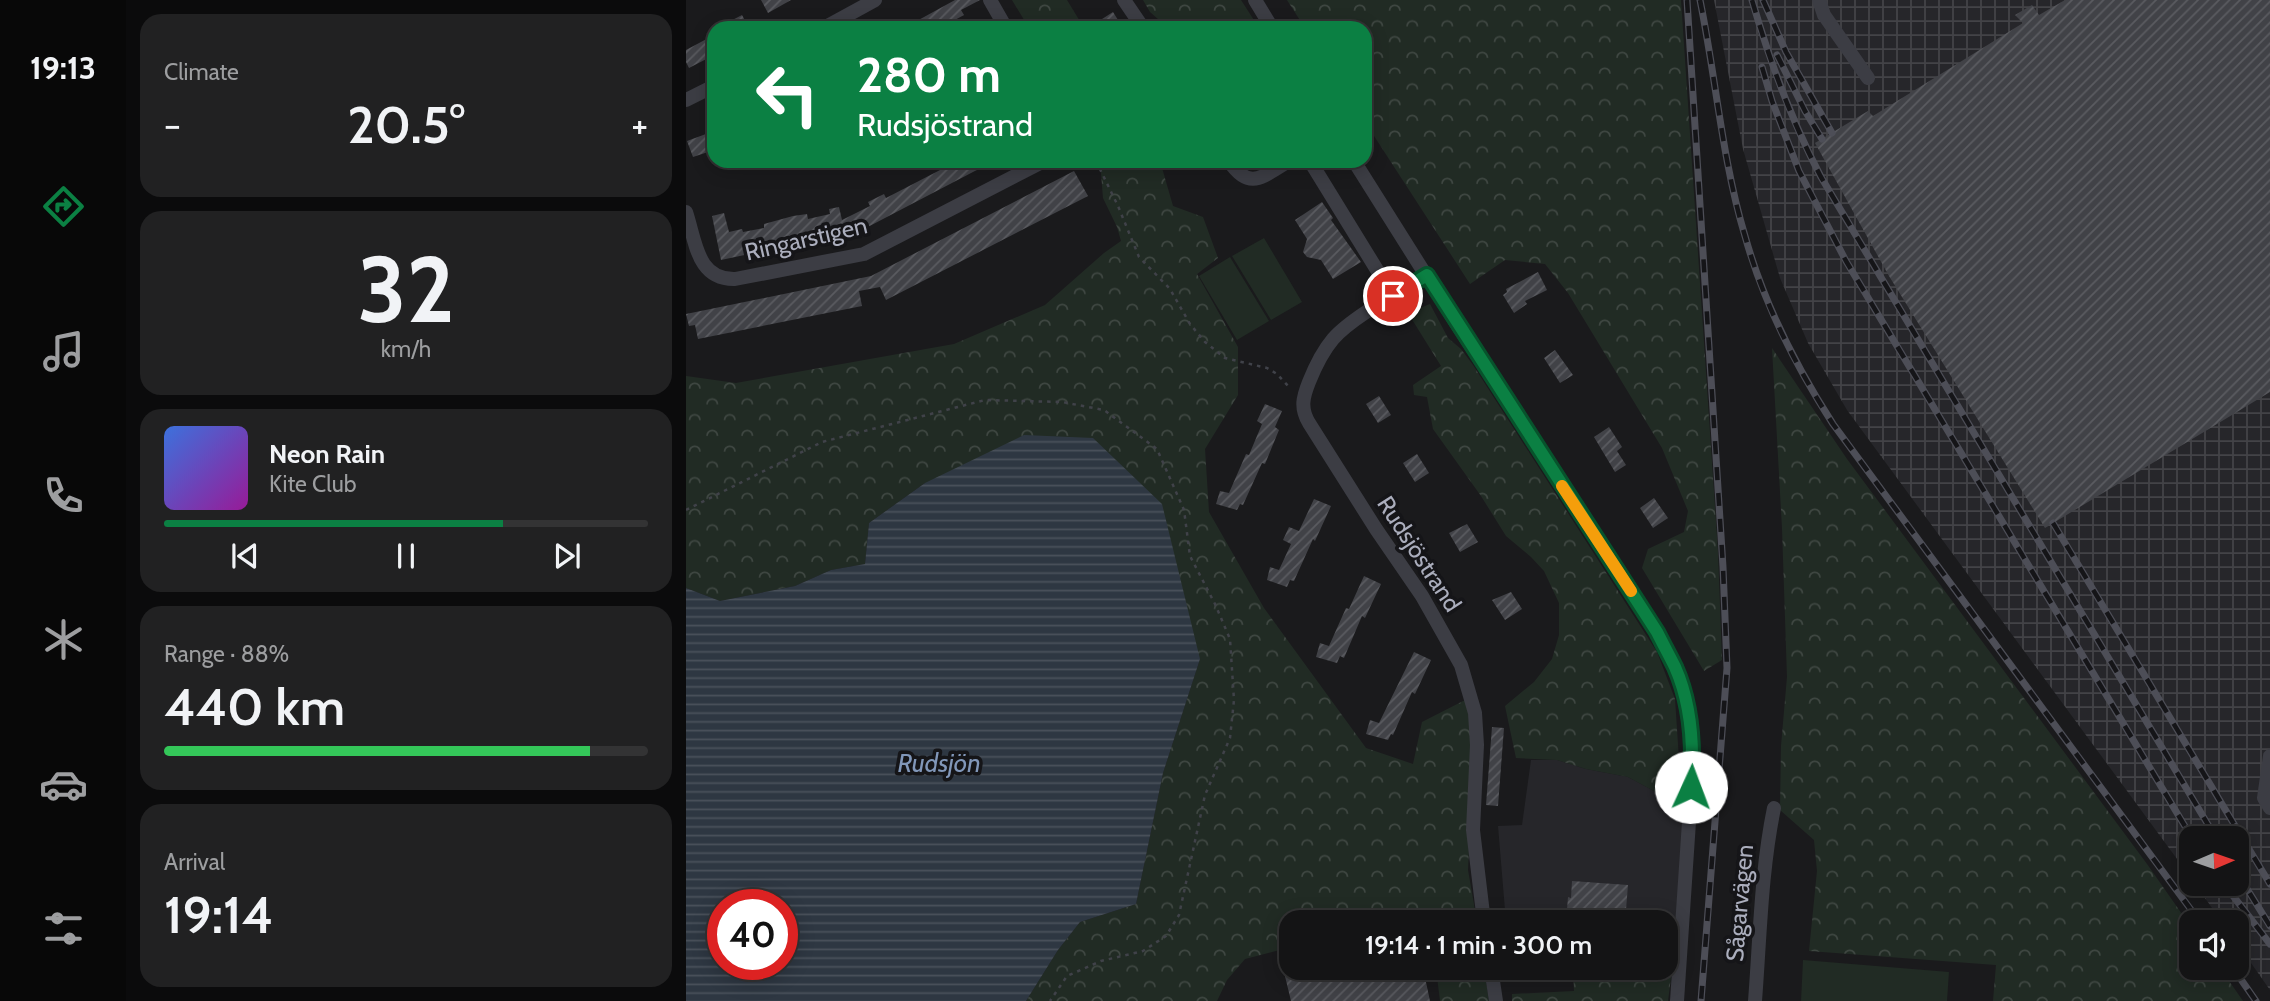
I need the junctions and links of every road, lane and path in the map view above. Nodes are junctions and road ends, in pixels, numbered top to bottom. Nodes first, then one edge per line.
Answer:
1 (875, 0) edge
2 (990, 0) edge
3 (1124, 0) edge
4 (1255, 0) edge
5 (1819, 0) edge
6 (837, 21) edge
7 (1002, 21) edge
8 (1138, 21) edge
9 (1268, 21) edge
10 (1868, 78) dead end
11 (707, 90) edge
12 (686, 100) edge
13 (1030, 168) edge
14 (1099, 168) edge
15 (1234, 168) edge
16 (1277, 168) edge
17 (1314, 168) edge
18 (1358, 168) edge
19 (686, 212) edge
20 (1427, 275) junction
21 (1393, 296) junction
22 (1303, 398) junction
23 (686, 510) edge
24 (2270, 756) edge
25 (1774, 808) dead end
26 (2270, 808) edge
27 (1483, 910) edge
28 (1493, 980) edge
29 (1050, 1001) edge
30 (1496, 1001) edge
31 (1677, 1001) edge
32 (1755, 1001) edge

1 - 6 street
2 - 7 street
3 - 8 street
4 - 9 street
5 - 10 street
11 - 12 street
13 - 19 street, Ringarstigen
14 - 22 path
15 - 16 street
17 - 21 street
18 - 20 street
20 - 21 street
20 - 31 street
21 - 22 street
22 - 27 street, Rudsjöstrand
23 - 29 path
24 - 26 street
25 - 32 street, Sågarvägen
28 - 30 street

